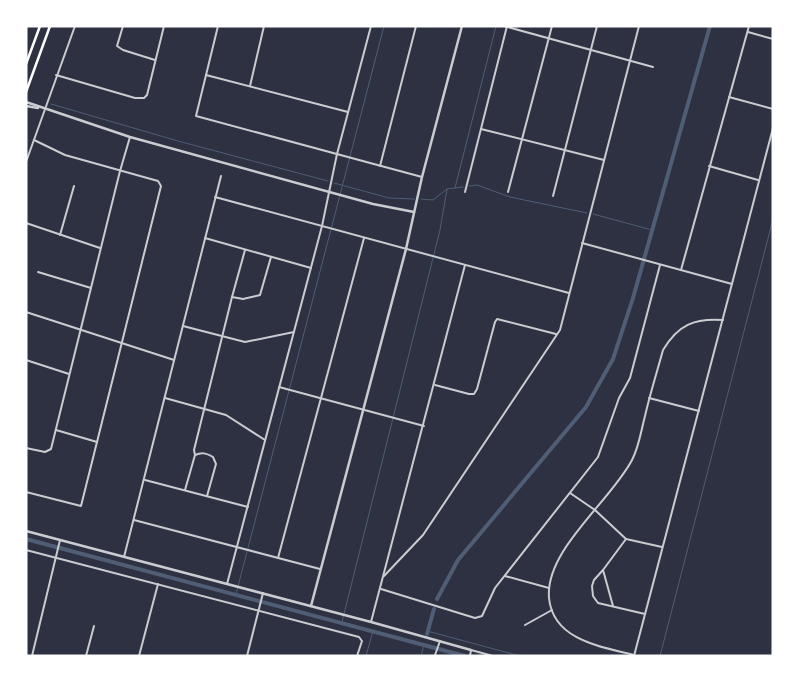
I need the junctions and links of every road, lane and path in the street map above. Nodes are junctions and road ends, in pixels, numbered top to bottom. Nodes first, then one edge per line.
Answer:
1 (40, 26) edge
2 (50, 26) edge
3 (75, 26) edge
4 (123, 26) edge
5 (164, 26) edge
6 (218, 26) edge
7 (264, 26) edge
8 (371, 26) edge
9 (416, 26) edge
10 (462, 26) edge
11 (552, 26) edge
12 (597, 26) edge
13 (640, 26) edge
14 (750, 26) edge
15 (506, 27) edge
16 (748, 32) junction
17 (549, 38) junction
18 (773, 39) edge
19 (592, 50) junction
20 (155, 60) junction
21 (630, 60) junction
22 (26, 64) edge
23 (652, 67) dead end
24 (56, 75) junction
25 (206, 75) junction
26 (250, 86) junction
27 (26, 92) edge
28 (729, 97) junction
29 (26, 102) edge
30 (26, 106) edge
31 (44, 109) junction
32 (773, 109) edge
33 (348, 112) junction
34 (773, 128) edge
35 (481, 129) junction
36 (130, 137) junction
37 (521, 139) junction
38 (34, 140) junction
39 (564, 150) junction
40 (337, 154) junction
41 (604, 160) junction
42 (26, 162) edge
43 (380, 166) junction
44 (709, 166) junction
45 (120, 171) junction
46 (221, 176) dead end
47 (422, 177) junction
48 (759, 180) junction
49 (74, 186) dead end
50 (329, 191) junction
51 (465, 192) dead end
52 (508, 192) dead end
53 (553, 196) dead end
54 (215, 197) junction
55 (414, 212) junction
56 (26, 223) edge
57 (322, 226) junction
58 (60, 234) junction
59 (205, 238) junction
60 (364, 238) junction
61 (582, 243) junction
62 (101, 248) junction
63 (406, 249) junction
64 (245, 250) junction
65 (270, 256) junction
66 (465, 265) junction
67 (660, 265) junction
68 (311, 268) junction
69 (681, 270) junction
70 (38, 272) dead end
71 (732, 284) junction
72 (91, 288) junction
73 (569, 293) junction
74 (232, 298) junction
75 (26, 312) edge
76 (723, 320) junction
77 (183, 326) junction
78 (81, 331) junction
79 (294, 332) junction
80 (556, 334) junction
81 (223, 337) junction
82 (122, 344) junction
83 (26, 360) edge
84 (174, 360) junction
85 (70, 374) junction
86 (434, 385) junction
87 (279, 387) junction
88 (165, 398) junction
89 (321, 398) junction
90 (650, 398) junction
91 (204, 408) junction
92 (363, 410) junction
93 (699, 411) junction
94 (424, 426) junction
95 (56, 430) junction
96 (265, 440) junction
97 (98, 442) junction
98 (26, 448) edge
99 (195, 455) junction
100 (145, 480) junction
101 (185, 490) junction
102 (26, 492) edge
103 (570, 493) junction
104 (207, 496) junction
105 (248, 507) junction
106 (594, 510) junction
107 (134, 520) junction
108 (26, 531) edge
109 (626, 539) junction
110 (60, 540) junction
111 (237, 547) junction
112 (662, 548) junction
113 (26, 550) edge
114 (56, 557) junction
115 (124, 557) junction
116 (278, 558) junction
117 (321, 570) junction
118 (603, 570) junction
119 (384, 576) junction
120 (504, 576) junction
121 (158, 584) junction
122 (227, 584) junction
123 (549, 588) junction
124 (381, 589) junction
125 (262, 595) junction
126 (311, 606) junction
127 (613, 606) junction
128 (552, 610) junction
129 (259, 611) junction
130 (645, 614) junction
131 (372, 622) junction
132 (525, 625) dead end
133 (94, 626) dead end
134 (439, 642) junction
135 (471, 650) junction
136 (634, 655) edge
137 (32, 656) edge
138 (86, 656) edge
139 (139, 656) edge
140 (247, 656) edge
141 (357, 656) edge
142 (427, 656) edge
143 (435, 656) edge
144 (470, 656) edge
145 (493, 656) edge

1 - 22 main road
2 - 27 main road
3 - 24 street
4 - 20 street
5 - 20 street
6 - 25 street
7 - 26 street
8 - 33 street
9 - 43 street
10 - 47 street
11 - 17 street
12 - 19 street
13 - 21 street
14 - 16 street
15 - 17 street
15 - 35 street
16 - 18 street
16 - 28 street
17 - 19 street
17 - 37 street
19 - 21 street
19 - 39 street
20 - 24 street
21 - 23 street
21 - 41 street
24 - 31 street
25 - 26 street
25 - 40 street
26 - 33 street
28 - 32 street
28 - 44 street
29 - 31 street
30 - 31 street
31 - 36 street
31 - 38 street
33 - 40 street
34 - 48 street
35 - 37 street
35 - 51 street
36 - 45 street
36 - 50 street
37 - 39 street
37 - 52 street
38 - 42 street
38 - 45 street
39 - 41 street
39 - 53 street
40 - 43 street
40 - 50 street
41 - 61 street
43 - 47 street
44 - 48 street
44 - 69 street
45 - 62 street
45 - 82 street
46 - 54 street
47 - 55 street
48 - 71 street
49 - 58 street
50 - 55 street
50 - 57 street
54 - 57 street
54 - 59 street
55 - 63 street
56 - 58 street
57 - 60 street
57 - 68 street
58 - 62 street
59 - 64 street
59 - 77 street
60 - 63 street
60 - 89 street
61 - 67 street
61 - 73 street
62 - 72 street
63 - 66 street
63 - 92 street
64 - 65 street
64 - 74 street
65 - 68 street
65 - 74 street
66 - 73 street
66 - 86 street
67 - 69 street
67 - 103 street
68 - 79 street
69 - 71 street
70 - 72 street
71 - 76 street
72 - 78 street
73 - 80 street
74 - 81 street
75 - 78 street
76 - 90 street
76 - 93 street
77 - 81 street
77 - 84 street
78 - 82 street
78 - 85 street
79 - 81 street
79 - 87 street
80 - 86 street
80 - 119 street
81 - 91 street
82 - 84 street
82 - 97 street
83 - 85 street
84 - 88 street
85 - 95 street
86 - 94 street
87 - 89 street
87 - 96 street
88 - 91 street
88 - 100 street
89 - 92 street
89 - 116 street
90 - 93 street
90 - 106 street
91 - 96 street
91 - 99 street
92 - 94 street
92 - 117 street
93 - 112 street
94 - 119 street
95 - 97 street
95 - 98 street
96 - 105 street
97 - 102 street
99 - 101 street
99 - 104 street
100 - 101 street
100 - 107 street
101 - 104 street
103 - 106 street
103 - 120 street
104 - 105 street
105 - 111 street
106 - 109 street
106 - 123 street
107 - 111 street
107 - 115 street
108 - 110 street
109 - 112 street
109 - 118 street
110 - 114 street
110 - 115 street
111 - 116 street
111 - 122 street
112 - 130 street
113 - 114 street
114 - 121 street
114 - 137 street
115 - 122 street
116 - 117 street
117 - 126 street
118 - 127 street
118 - 127 street
119 - 124 street
120 - 123 street
120 - 124 street
121 - 129 street
121 - 139 street
122 - 125 street
123 - 128 street
124 - 131 street
125 - 126 street
125 - 129 street
126 - 131 street
127 - 130 street
128 - 132 street
128 - 136 street
129 - 140 street
129 - 141 street
130 - 136 street
131 - 134 street
133 - 138 street
134 - 135 street
134 - 143 street
135 - 144 street
135 - 145 street
142 - 143 street

